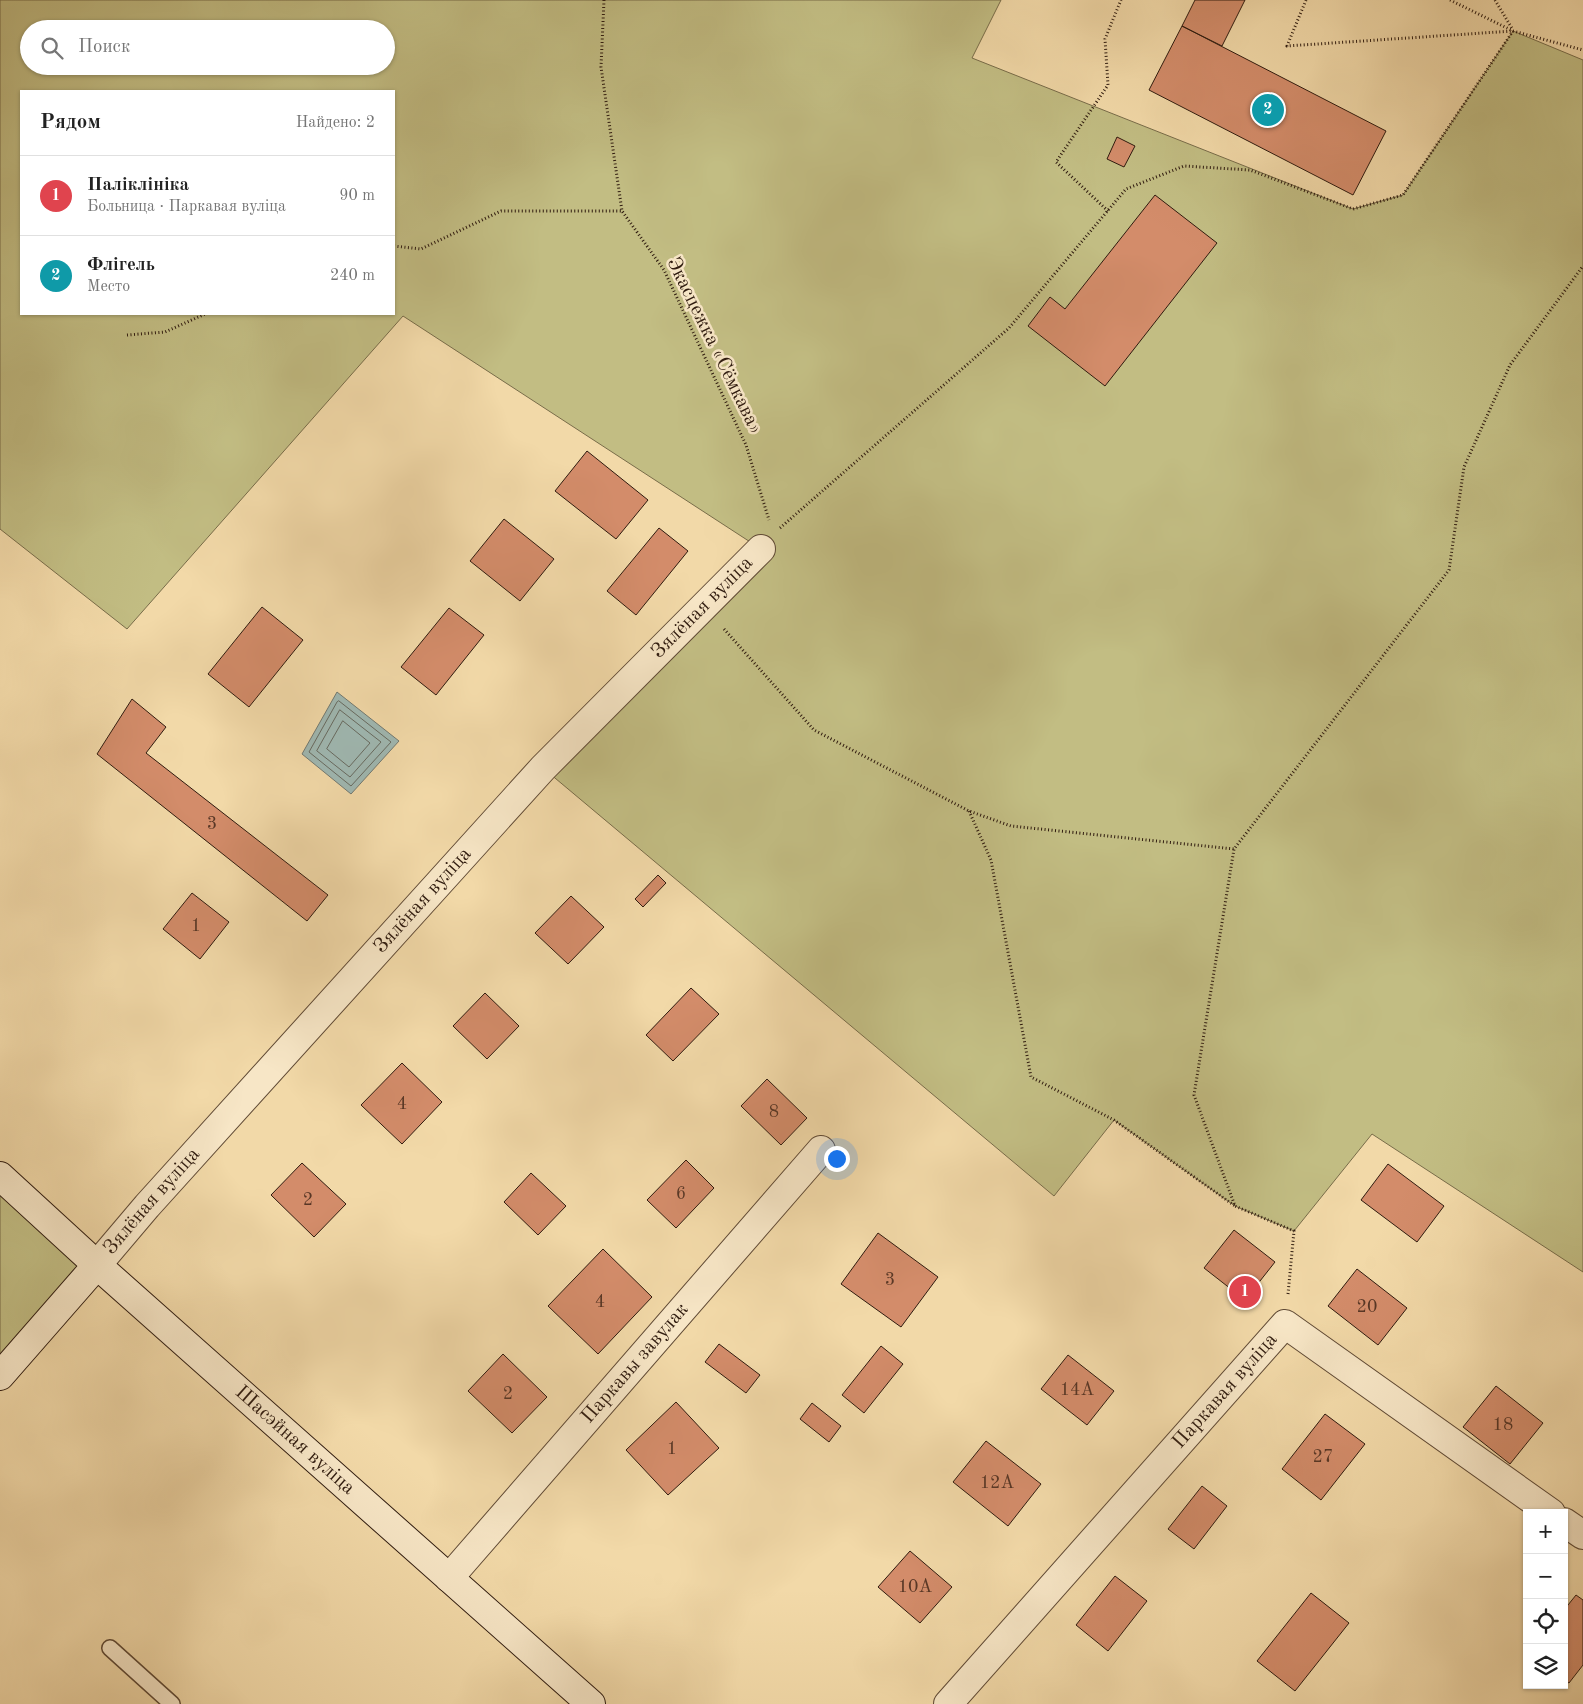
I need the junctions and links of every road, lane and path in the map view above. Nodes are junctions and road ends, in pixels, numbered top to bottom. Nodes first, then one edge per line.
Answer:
1 (604, 0) edge
2 (1121, 0) edge
3 (1306, 0) edge
4 (1450, 0) edge
5 (1495, 0) edge
6 (1513, 31) junction
7 (1583, 50) edge
8 (622, 210) junction
9 (1108, 210) junction
10 (395, 246) edge
11 (1583, 266) edge
12 (203, 315) edge
13 (127, 335) dead end
14 (767, 541) junction
15 (704, 606) junction
16 (969, 811) junction
17 (1234, 849) junction
18 (821, 1150) dead end
19 (0, 1176) edge
20 (1235, 1206) junction
21 (97, 1265) junction
22 (1285, 1324) junction
23 (0, 1376) edge
24 (1545, 1509) edge
25 (1568, 1525) edge
26 (1583, 1535) edge
27 (448, 1578) junction
28 (110, 1648) dead end
29 (172, 1704) edge
30 (590, 1704) edge
31 (948, 1704) edge

1 - 8 path, Экасцежка «Сёмкава»
2 - 9 path
3 - 6 path
4 - 6 path
5 - 6 path
6 - 7 path
6 - 9 path
8 - 10 path
8 - 14 path, Экасцежка «Сёмкава»
9 - 14 path
11 - 17 path
12 - 13 path
14 - 15 street, Зялёная вуліца
15 - 16 path
15 - 21 street, Зялёная вуліца
16 - 17 path
16 - 20 path
17 - 20 path
18 - 27 street, Паркавы завулак
19 - 21 street, Шасэйная вуліца
20 - 22 path
21 - 23 street, Зялёная вуліца
21 - 27 street, Шасэйная вуліца
22 - 24 street, Паркавая вуліца
22 - 31 street, Паркавая вуліца
25 - 26 street
27 - 30 street, Шасэйная вуліца
28 - 29 lane

